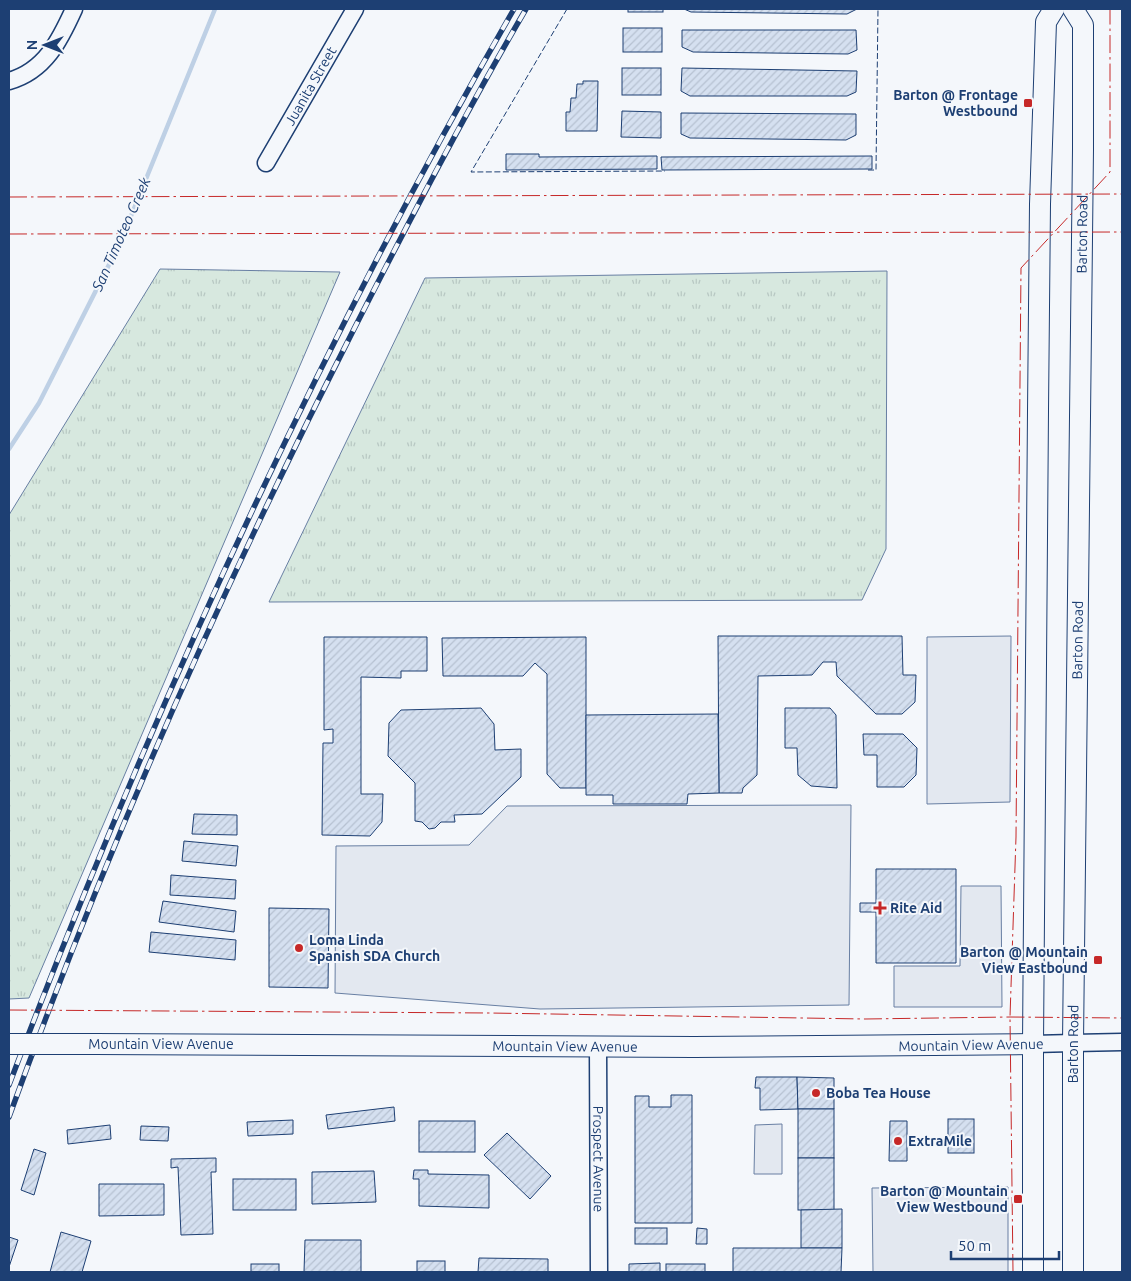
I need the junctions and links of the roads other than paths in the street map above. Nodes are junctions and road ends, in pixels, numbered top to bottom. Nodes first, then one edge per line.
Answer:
1 (74, 9) edge
2 (356, 9) edge
3 (1054, 9) edge
4 (1073, 9) edge
5 (9, 81) edge
6 (266, 163) dead end
7 (1122, 1042) edge
8 (1073, 1043) junction
9 (9, 1044) edge
10 (1033, 1044) junction
11 (598, 1047) junction
12 (599, 1272) edge
13 (1033, 1272) edge
14 (1073, 1272) edge

1 - 5 street
2 - 6 street, Juanita Street
3 - 10 main road
4 - 8 main road, Barton Road
7 - 8 street, Mountain View Avenue
8 - 10 street, Mountain View Avenue
8 - 14 main road, Barton Road
9 - 11 main road, Mountain View Avenue, bridge
10 - 11 main road, Mountain View Avenue
10 - 13 main road
11 - 12 street, Prospect Avenue

